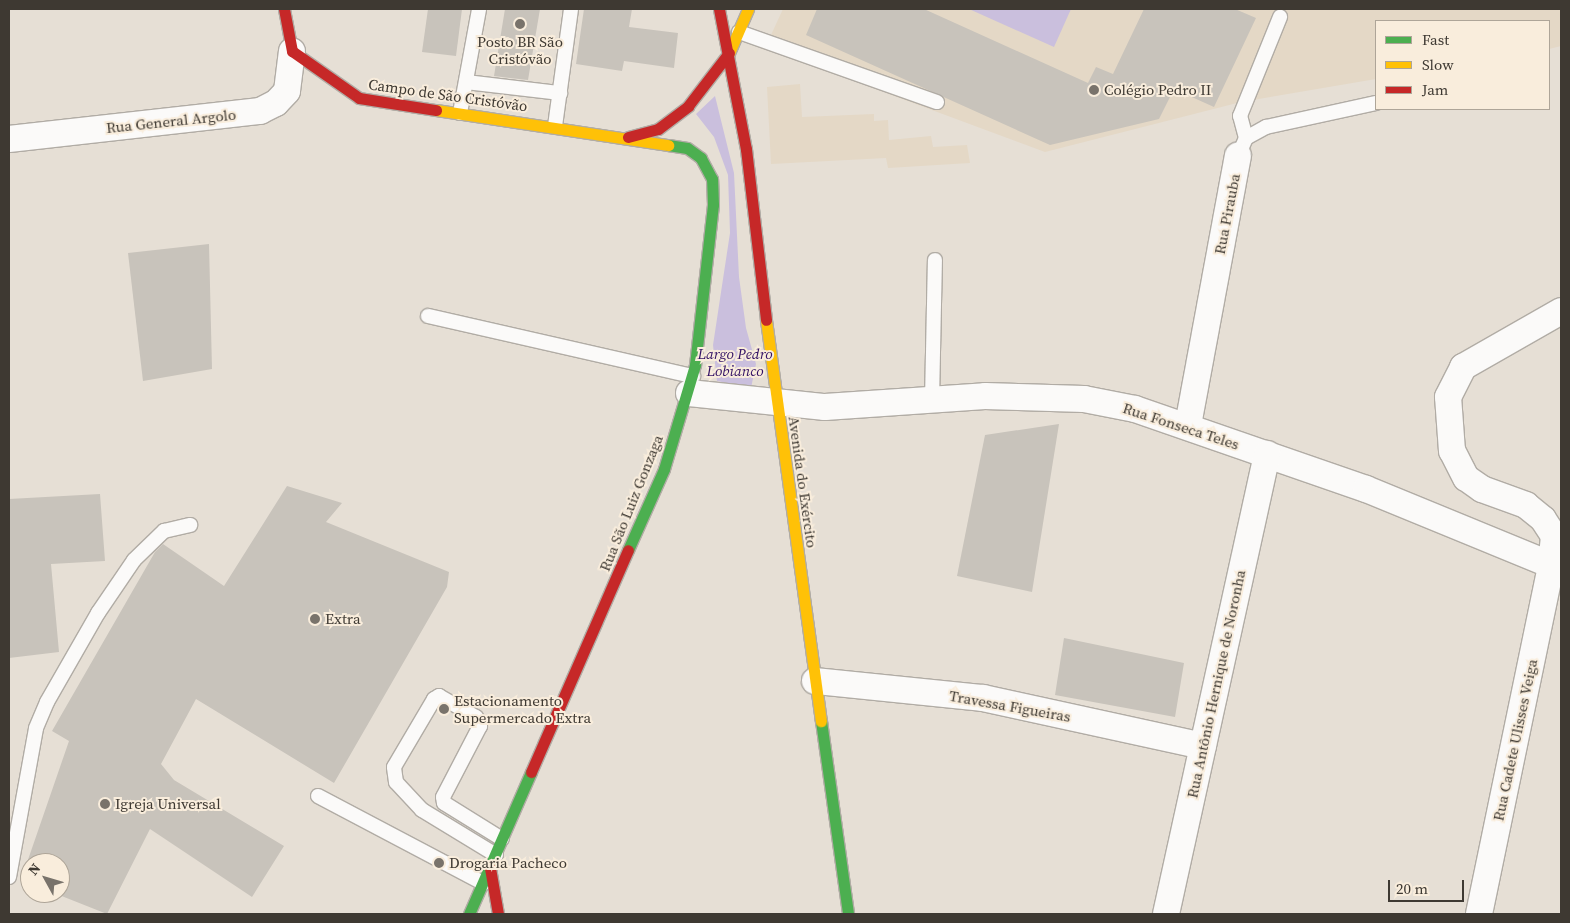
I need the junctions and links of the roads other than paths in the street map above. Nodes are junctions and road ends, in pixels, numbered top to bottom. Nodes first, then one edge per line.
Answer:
1 (284, 9) edge
2 (479, 9) edge
3 (571, 9) edge
4 (704, 9) edge
5 (735, 9) edge
6 (748, 9) edge
7 (720, 15) edge
8 (1280, 17) dead end
9 (739, 32) junction
10 (292, 51) junction
11 (729, 53) junction
12 (466, 82) junction
13 (560, 94) junction
14 (937, 102) dead end
15 (1375, 103) edge
16 (460, 113) junction
17 (555, 126) junction
18 (625, 138) junction
19 (9, 139) edge
20 (1242, 147) junction
21 (935, 260) dead end
22 (1561, 311) edge
23 (428, 316) dead end
24 (691, 384) junction
25 (932, 400) junction
26 (776, 402) junction
27 (1188, 425) junction
28 (1267, 454) junction
29 (190, 525) dead end
30 (1556, 567) edge
31 (815, 681) junction
32 (1203, 746) junction
33 (318, 796) dead end
34 (502, 839) junction
35 (496, 855) junction
36 (490, 868) junction
37 (9, 877) edge
38 (483, 883) junction
39 (469, 914) edge
40 (498, 914) edge
41 (848, 914) edge
42 (1166, 914) edge
43 (1479, 914) edge

1 - 10 main road
2 - 12 lane
3 - 13 lane
4 - 7 lane
5 - 11 main road
6 - 9 main road
7 - 11 main road
8 - 20 lane
9 - 11 main road
9 - 14 lane
10 - 16 main road, Campo de São Cristóvão
10 - 19 street, Rua General Argolo
11 - 18 main road
11 - 26 main road, Avenida do Exército
12 - 13 lane
12 - 16 lane
13 - 17 lane
15 - 20 lane
16 - 17 main road, Campo de São Cristóvão
17 - 18 main road, Campo de São Cristóvão
18 - 24 main road, Rua São Luiz Gonzaga
20 - 27 street, Rua Pirauba
21 - 25 lane
22 - 30 street, Rua Cadete Ulisses Veiga
23 - 24 lane
24 - 26 street, Rua Fonseca Teles
24 - 34 main road, Rua São Luiz Gonzaga
25 - 26 street, Rua Fonseca Teles
25 - 27 street, Rua Fonseca Teles
26 - 31 main road, Avenida do Exército
27 - 28 street, Rua Fonseca Teles
28 - 30 street, Rua Fonseca Teles
28 - 32 street, Rua Antônio Hernique de Noronha
29 - 37 lane
30 - 43 street, Rua Cadete Ulisses Veiga
31 - 32 street, Travessa Figueiras
31 - 41 main road, Avenida do Exército
32 - 42 street, Rua Antônio Hernique de Noronha
33 - 38 lane
34 - 35 main road, Rua São Luiz Gonzaga
34 - 35 lane
35 - 36 main road, Rua São Luiz Gonzaga
36 - 38 main road, Rua São Luiz Gonzaga
36 - 40 main road
38 - 39 main road, Rua São Luiz Gonzaga

